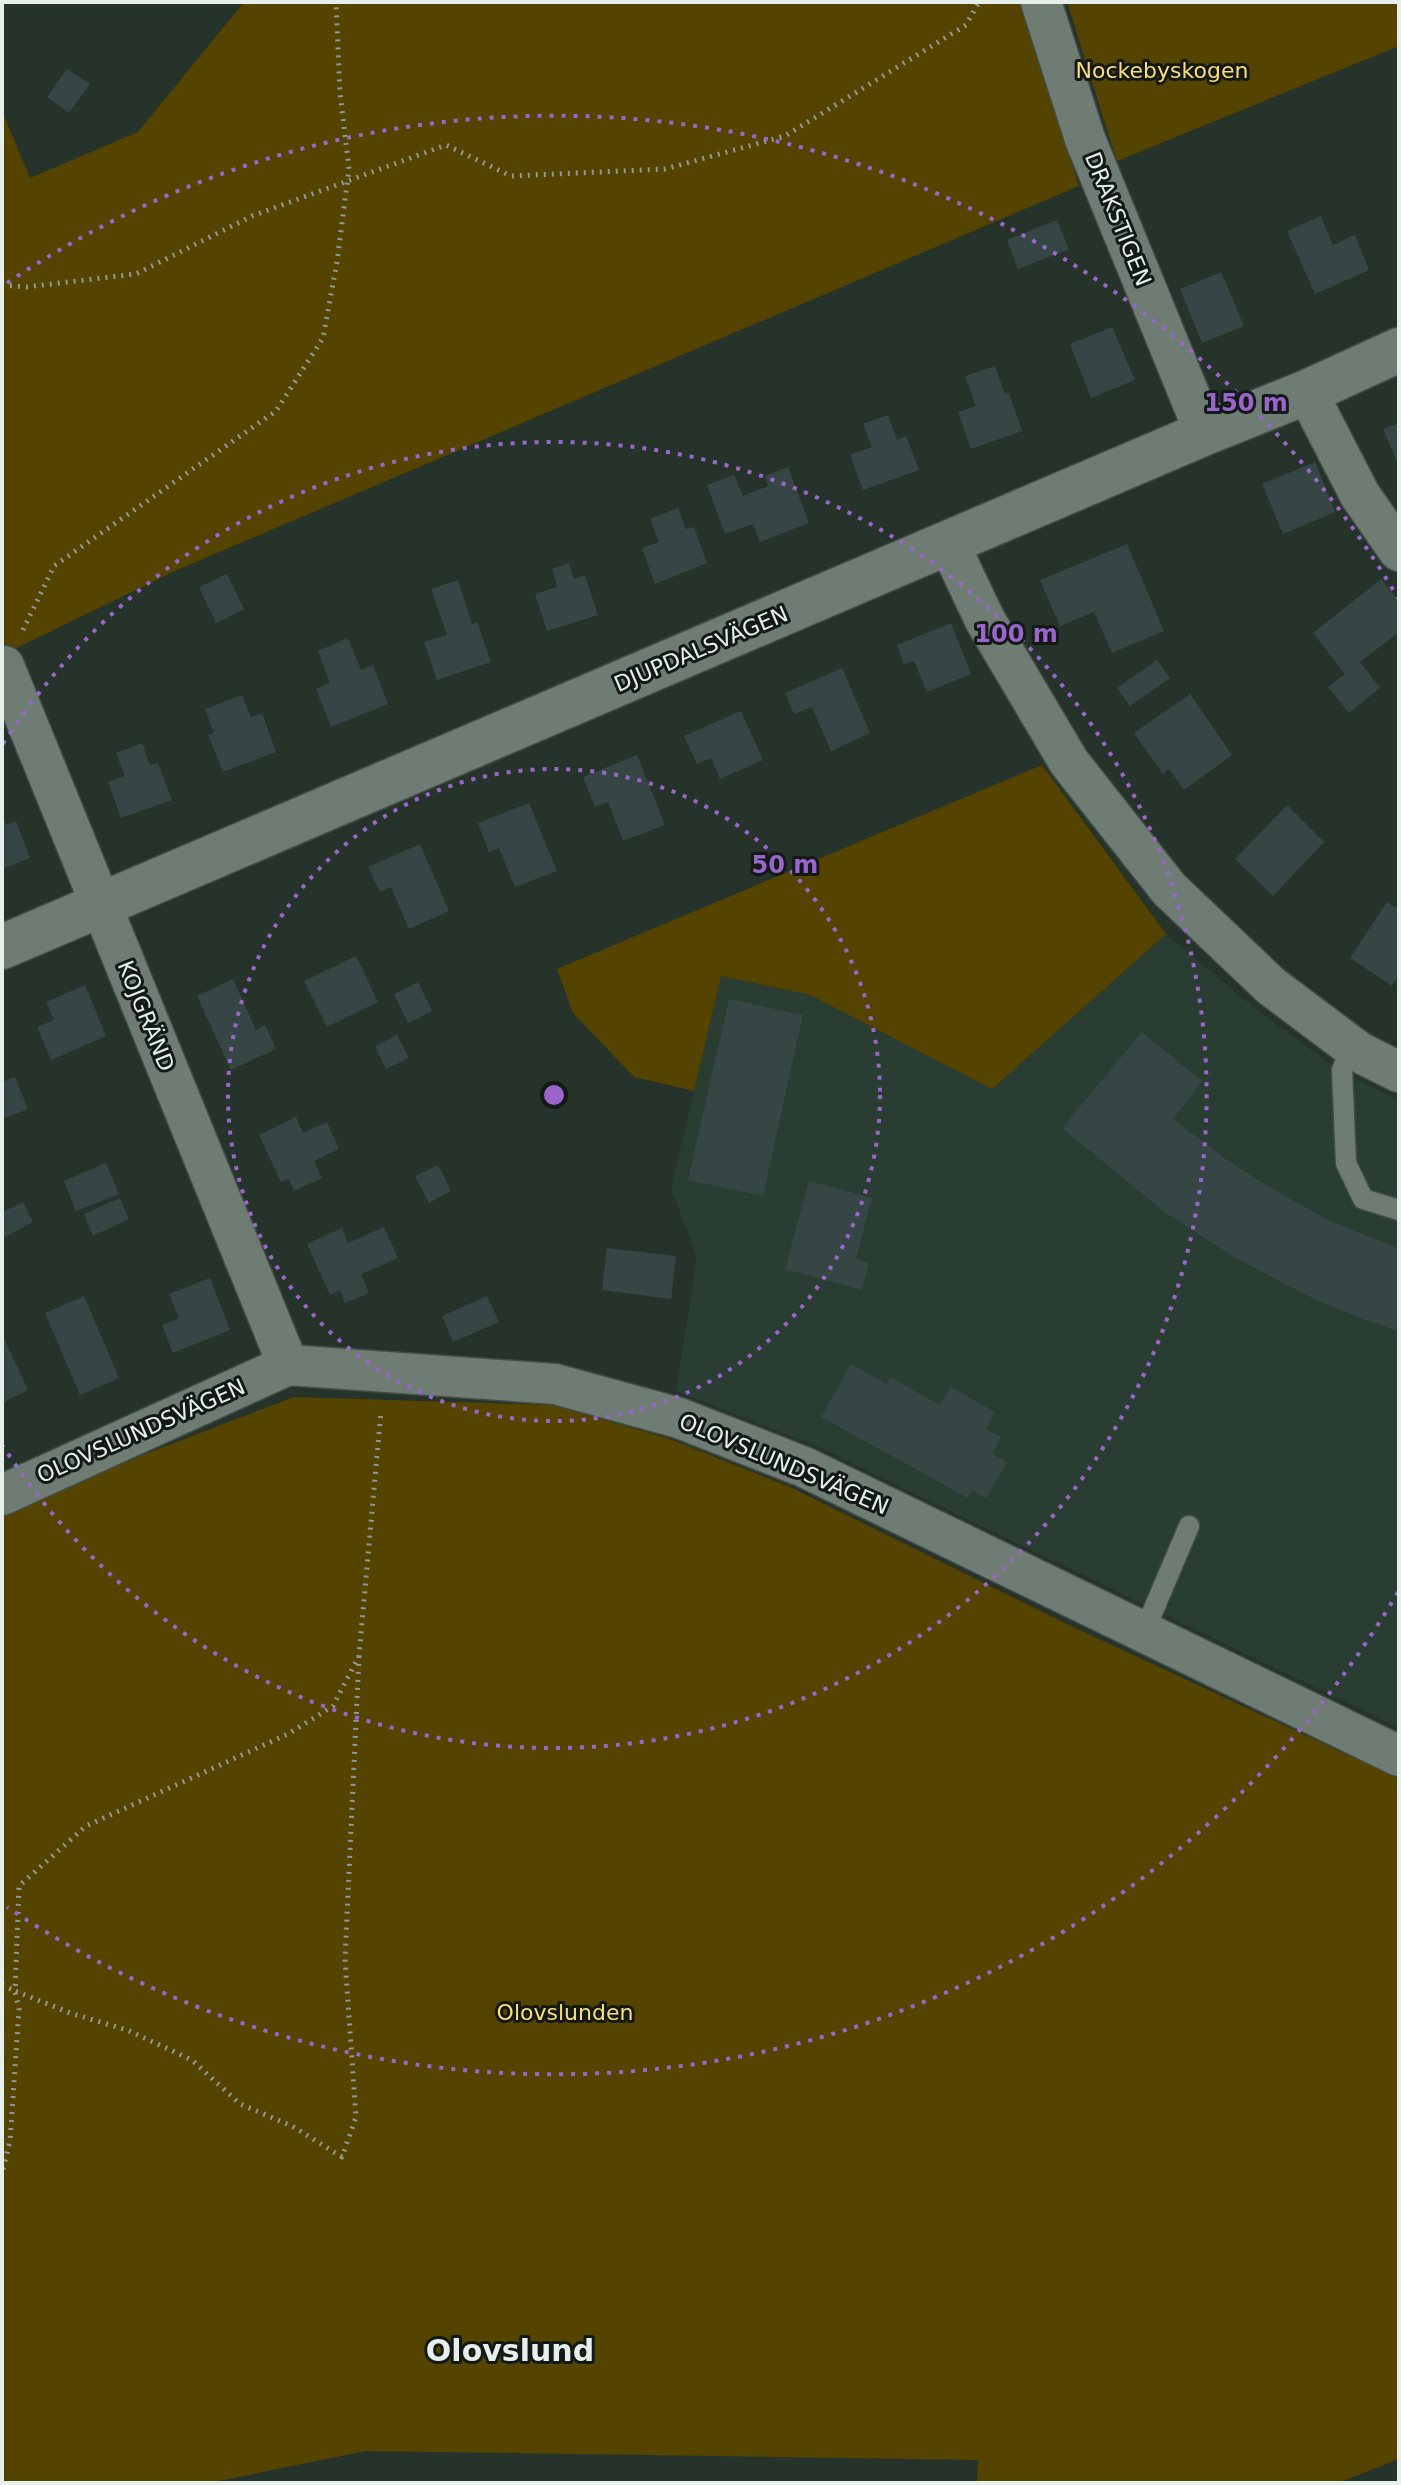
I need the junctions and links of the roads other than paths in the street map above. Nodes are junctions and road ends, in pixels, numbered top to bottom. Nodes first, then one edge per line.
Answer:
1 (1041, 2) edge
2 (1399, 350) edge
3 (1307, 392) junction
4 (1205, 433) junction
5 (949, 544) junction
6 (1399, 551) edge
7 (4, 666) road end
8 (101, 904) junction
9 (2, 947) edge
10 (1352, 1047) junction
11 (1399, 1072) edge
12 (1399, 1210) edge
13 (288, 1365) junction
14 (2, 1495) edge
15 (1189, 1526) dead end
16 (1144, 1632) junction
17 (1399, 1756) edge

1 - 4 street, DRAKSTIGEN
2 - 3 street, DJUPDALSVÄGEN
3 - 4 street, DJUPDALSVÄGEN
3 - 6 street
4 - 5 street, DJUPDALSVÄGEN
5 - 8 street, DJUPDALSVÄGEN
5 - 10 street
7 - 8 street, KOJGRÄND
8 - 9 street, DJUPDALSVÄGEN
8 - 13 street, KOJGRÄND
10 - 11 street
10 - 12 lane
13 - 14 street, OLOVSLUNDSVÄGEN
13 - 16 street, OLOVSLUNDSVÄGEN
15 - 16 lane
16 - 17 street, OLOVSLUNDSVÄGEN

